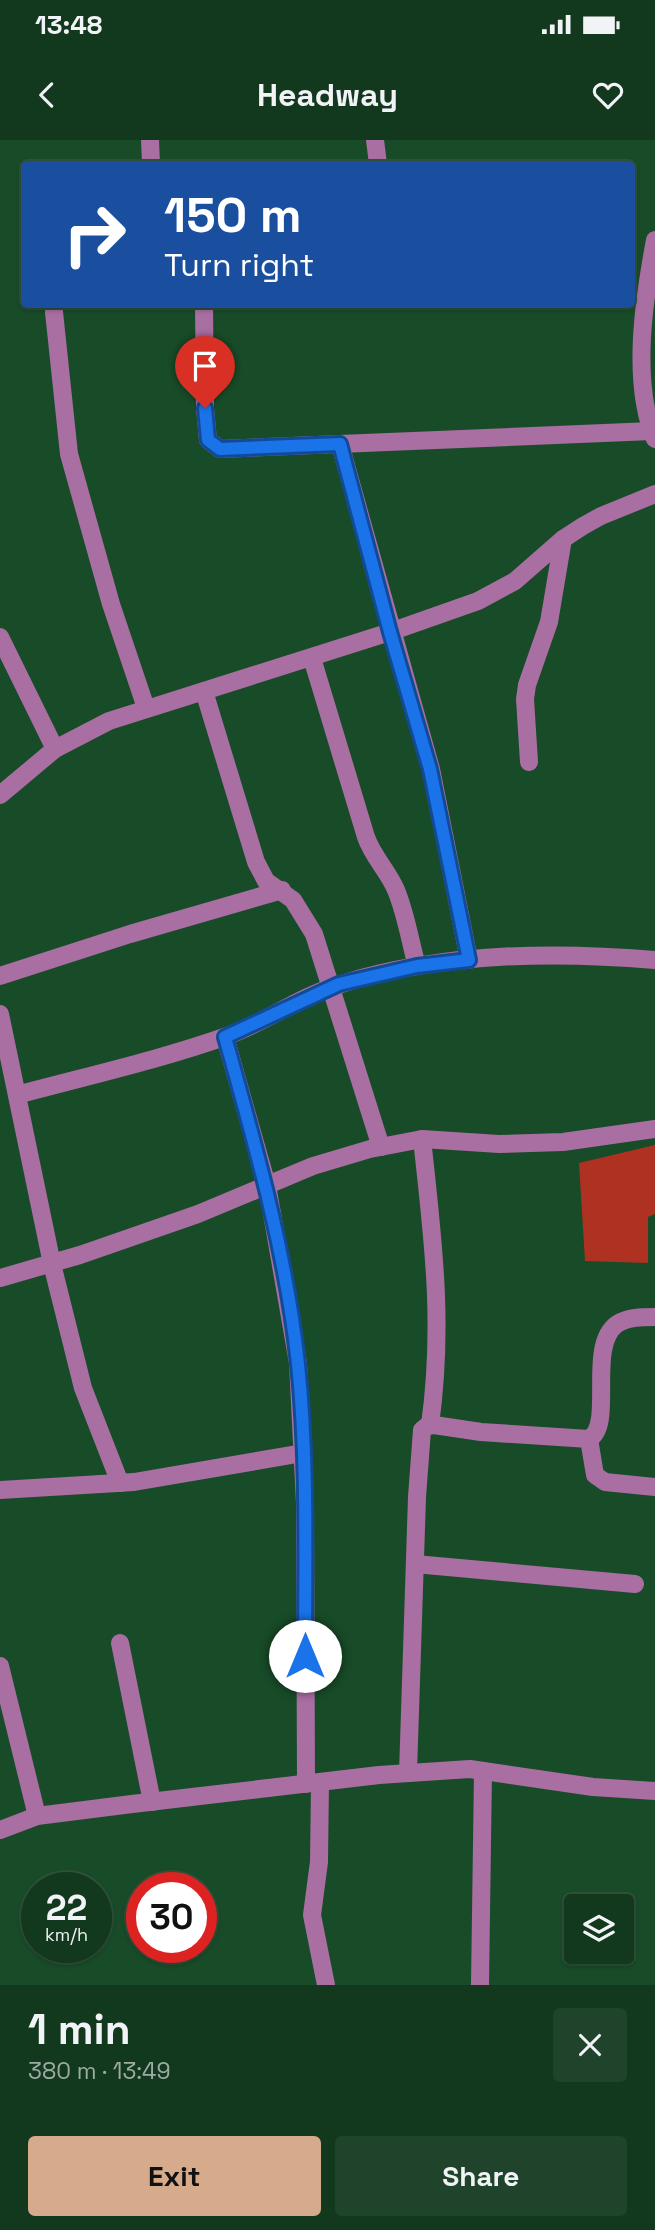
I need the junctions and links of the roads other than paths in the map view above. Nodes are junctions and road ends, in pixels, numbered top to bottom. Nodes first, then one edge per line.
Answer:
1 (150, 140) edge
2 (376, 140) edge
3 (151, 161) edge
4 (378, 161) edge
5 (655, 240) edge
6 (640, 279) edge
7 (204, 308) edge
8 (54, 312) dead end
9 (653, 435) edge
10 (340, 444) junction
11 (655, 494) edge
12 (563, 539) junction
13 (390, 632) junction
14 (0, 637) edge
15 (313, 658) junction
16 (204, 691) junction
17 (146, 708) junction
18 (55, 749) junction
19 (529, 762) dead end
20 (0, 795) edge
21 (282, 890) junction
22 (469, 960) junction
23 (655, 960) edge
24 (417, 966) junction
25 (0, 976) edge
26 (332, 987) junction
27 (0, 1014) edge
28 (225, 1037) junction
29 (17, 1095) junction
30 (655, 1129) edge
31 (422, 1139) junction
32 (381, 1147) junction
33 (267, 1185) junction
34 (52, 1264) junction
35 (0, 1278) edge
36 (655, 1317) edge
37 (430, 1425) junction
38 (589, 1439) junction
39 (303, 1453) junction
40 (120, 1483) junction
41 (655, 1487) edge
42 (0, 1490) edge
43 (415, 1564) junction
44 (635, 1584) dead end
45 (120, 1643) dead end
46 (0, 1665) edge
47 (483, 1771) junction
48 (408, 1773) junction
49 (313, 1783) junction
50 (655, 1791) edge
51 (152, 1802) junction
52 (37, 1816) junction
53 (0, 1830) edge
54 (326, 1985) edge
55 (480, 1985) edge

1 - 3 street
2 - 4 street
5 - 6 street
6 - 9 street
7 - 10 street
8 - 17 street
9 - 10 street
10 - 13 street
11 - 12 street
12 - 13 street
12 - 19 street
13 - 15 street
13 - 22 street
14 - 18 street
15 - 16 street
15 - 24 street
16 - 17 street
16 - 21 street
17 - 18 street
18 - 20 street
21 - 25 street
21 - 26 street
22 - 23 street
22 - 24 street
24 - 26 street
26 - 28 street
26 - 32 street
27 - 29 street
28 - 29 street
28 - 33 street
29 - 34 street
30 - 31 street
31 - 32 street
31 - 37 street
32 - 33 street
33 - 34 street
33 - 39 street
34 - 35 street
34 - 40 street
36 - 38 street
37 - 38 street
37 - 43 street
38 - 41 street
39 - 40 street
39 - 49 street
40 - 42 street
43 - 44 street
43 - 48 street
45 - 51 street
46 - 52 street
47 - 48 street
47 - 50 street
47 - 55 street
48 - 49 street
49 - 51 street
49 - 54 street
51 - 52 street
52 - 53 street

